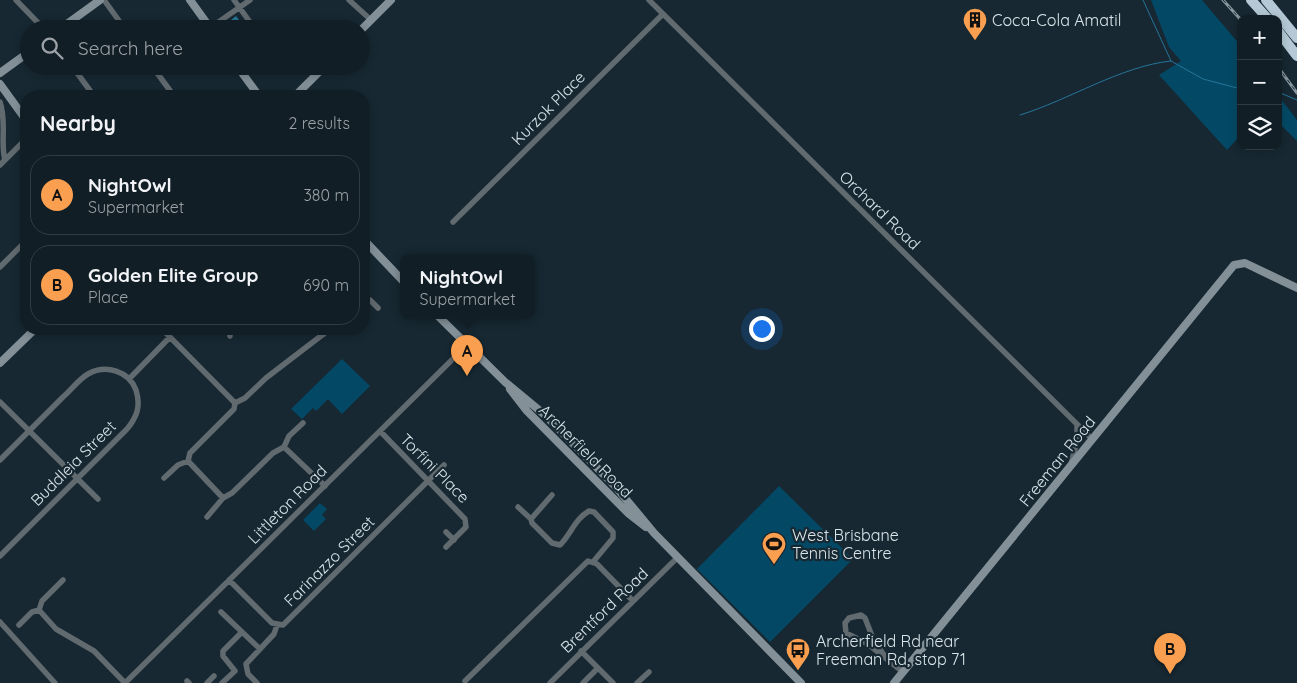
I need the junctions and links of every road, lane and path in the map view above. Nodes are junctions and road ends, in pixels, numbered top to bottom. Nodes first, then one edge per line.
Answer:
1 (16, 0) edge
2 (100, 0) edge
3 (104, 0) edge
4 (190, 0) edge
5 (234, 0) edge
6 (250, 0) edge
7 (349, 0) edge
8 (391, 0) edge
9 (649, 0) edge
10 (1251, 0) edge
11 (1266, 0) edge
12 (239, 8) junction
13 (663, 14) junction
14 (1264, 15) edge
15 (35, 20) edge
16 (72, 20) edge
17 (118, 20) edge
18 (204, 20) edge
19 (222, 20) edge
20 (248, 20) edge
21 (371, 20) joint
22 (1282, 36) edge
23 (1297, 38) edge
24 (1297, 56) edge
25 (20, 59) edge
26 (0, 73) edge
27 (79, 75) edge
28 (159, 75) edge
29 (244, 75) edge
30 (316, 75) edge
31 (0, 84) edge
32 (90, 90) edge
33 (170, 90) edge
34 (255, 90) edge
35 (301, 90) edge
36 (8, 95) junction
37 (0, 102) edge
38 (3, 110) junction
39 (20, 112) edge
40 (20, 145) edge
41 (2, 162) edge
42 (453, 222) dead end
43 (370, 246) edge
44 (20, 247) edge
45 (0, 267) edge
46 (400, 278) edge
47 (1297, 288) edge
48 (370, 300) edge
49 (378, 308) dead end
50 (441, 319) edge
51 (29, 335) edge
52 (323, 335) edge
53 (170, 337) joint
54 (467, 345) junction
55 (0, 363) edge
56 (129, 379) junction
57 (0, 402) edge
58 (235, 403) junction
59 (303, 423) dead end
60 (1078, 425) junction
61 (29, 431) junction
62 (380, 432) junction
63 (1092, 440) junction
64 (284, 447) junction
65 (0, 460) edge
66 (188, 461) junction
67 (1071, 464) junction
68 (444, 465) dead end
69 (77, 478) junction
70 (164, 478) dead end
71 (428, 481) junction
72 (325, 486) junction
73 (552, 496) dead end
74 (223, 498) junction
75 (98, 500) dead end
76 (518, 507) dead end
77 (207, 517) dead end
78 (531, 519) junction
79 (446, 532) dead end
80 (454, 540) junction
81 (446, 548) dead end
82 (0, 556) edge
83 (678, 556) junction
84 (593, 562) junction
85 (63, 580) dead end
86 (230, 580) junction
87 (633, 600) junction
88 (39, 610) junction
89 (222, 612) dead end
90 (0, 622) edge
91 (18, 625) dead end
92 (276, 625) junction
93 (242, 632) junction
94 (260, 649) junction
95 (581, 651) junction
96 (887, 659) junction
97 (598, 668) junction
98 (649, 672) dead end
99 (902, 672) junction
100 (214, 676) dead end
101 (465, 681) dead end
102 (55, 683) edge
103 (125, 683) edge
104 (207, 683) edge
105 (222, 683) edge
106 (256, 683) edge
107 (550, 683) edge
108 (584, 683) edge
109 (613, 683) edge
110 (637, 683) edge
111 (801, 683) edge
112 (894, 683) edge

1 - 15 street
2 - 16 street
3 - 17 street
4 - 18 street
5 - 12 street
6 - 12 street
7 - 21 street
8 - 21 street
9 - 13 street, Orchard Road
10 - 14 highway
11 - 23 highway
12 - 19 street
12 - 20 street
13 - 42 street, Kurzok Place
13 - 60 street, Orchard Road
22 - 24 highway
25 - 26 street
27 - 32 street
28 - 33 street
29 - 34 street
30 - 35 street
31 - 36 street
36 - 38 street
36 - 39 street
37 - 38 street
38 - 41 street
40 - 41 street
43 - 46 street
44 - 45 street
47 - 63 street, Freeman Road
48 - 49 street
50 - 54 street, Archerfield Road
51 - 55 street
52 - 58 street
53 - 56 street
53 - 58 street
54 - 62 street, Littleton Road
54 - 83 street, Archerfield Road
56 - 61 street
56 - 69 street, Buddleia Street
57 - 61 street
58 - 66 street
59 - 64 street
60 - 63 street, Orchard Road
60 - 67 street
61 - 65 street
61 - 69 street
62 - 71 street, Torfini Place
62 - 72 street, Littleton Road
63 - 67 street, Freeman Road
64 - 72 street
64 - 74 street
66 - 70 street
66 - 74 street
67 - 99 street, Freeman Road
68 - 71 street, Farinazzo Street
69 - 75 street
69 - 82 street, Buddleia Street
71 - 80 street, Torfini Place
71 - 92 street, Farinazzo Street
72 - 86 street, Littleton Road
73 - 78 street
74 - 77 street
76 - 78 street
78 - 84 street
79 - 80 street
80 - 81 street, Torfini Place
83 - 87 street, Brentford Road
83 - 111 street, Archerfield Road
84 - 87 street
84 - 101 street
85 - 88 street
86 - 92 street, Farinazzo Street
86 - 103 street, Littleton Road
87 - 95 street, Brentford Road
88 - 91 street
88 - 103 street
89 - 93 street
90 - 102 street
92 - 94 street
93 - 94 street
93 - 105 street
94 - 106 street
95 - 97 street
95 - 107 street, Brentford Road
96 - 96 street
96 - 99 street
97 - 108 street
97 - 109 street
98 - 110 street
99 - 112 street, Freeman Road
100 - 104 street

